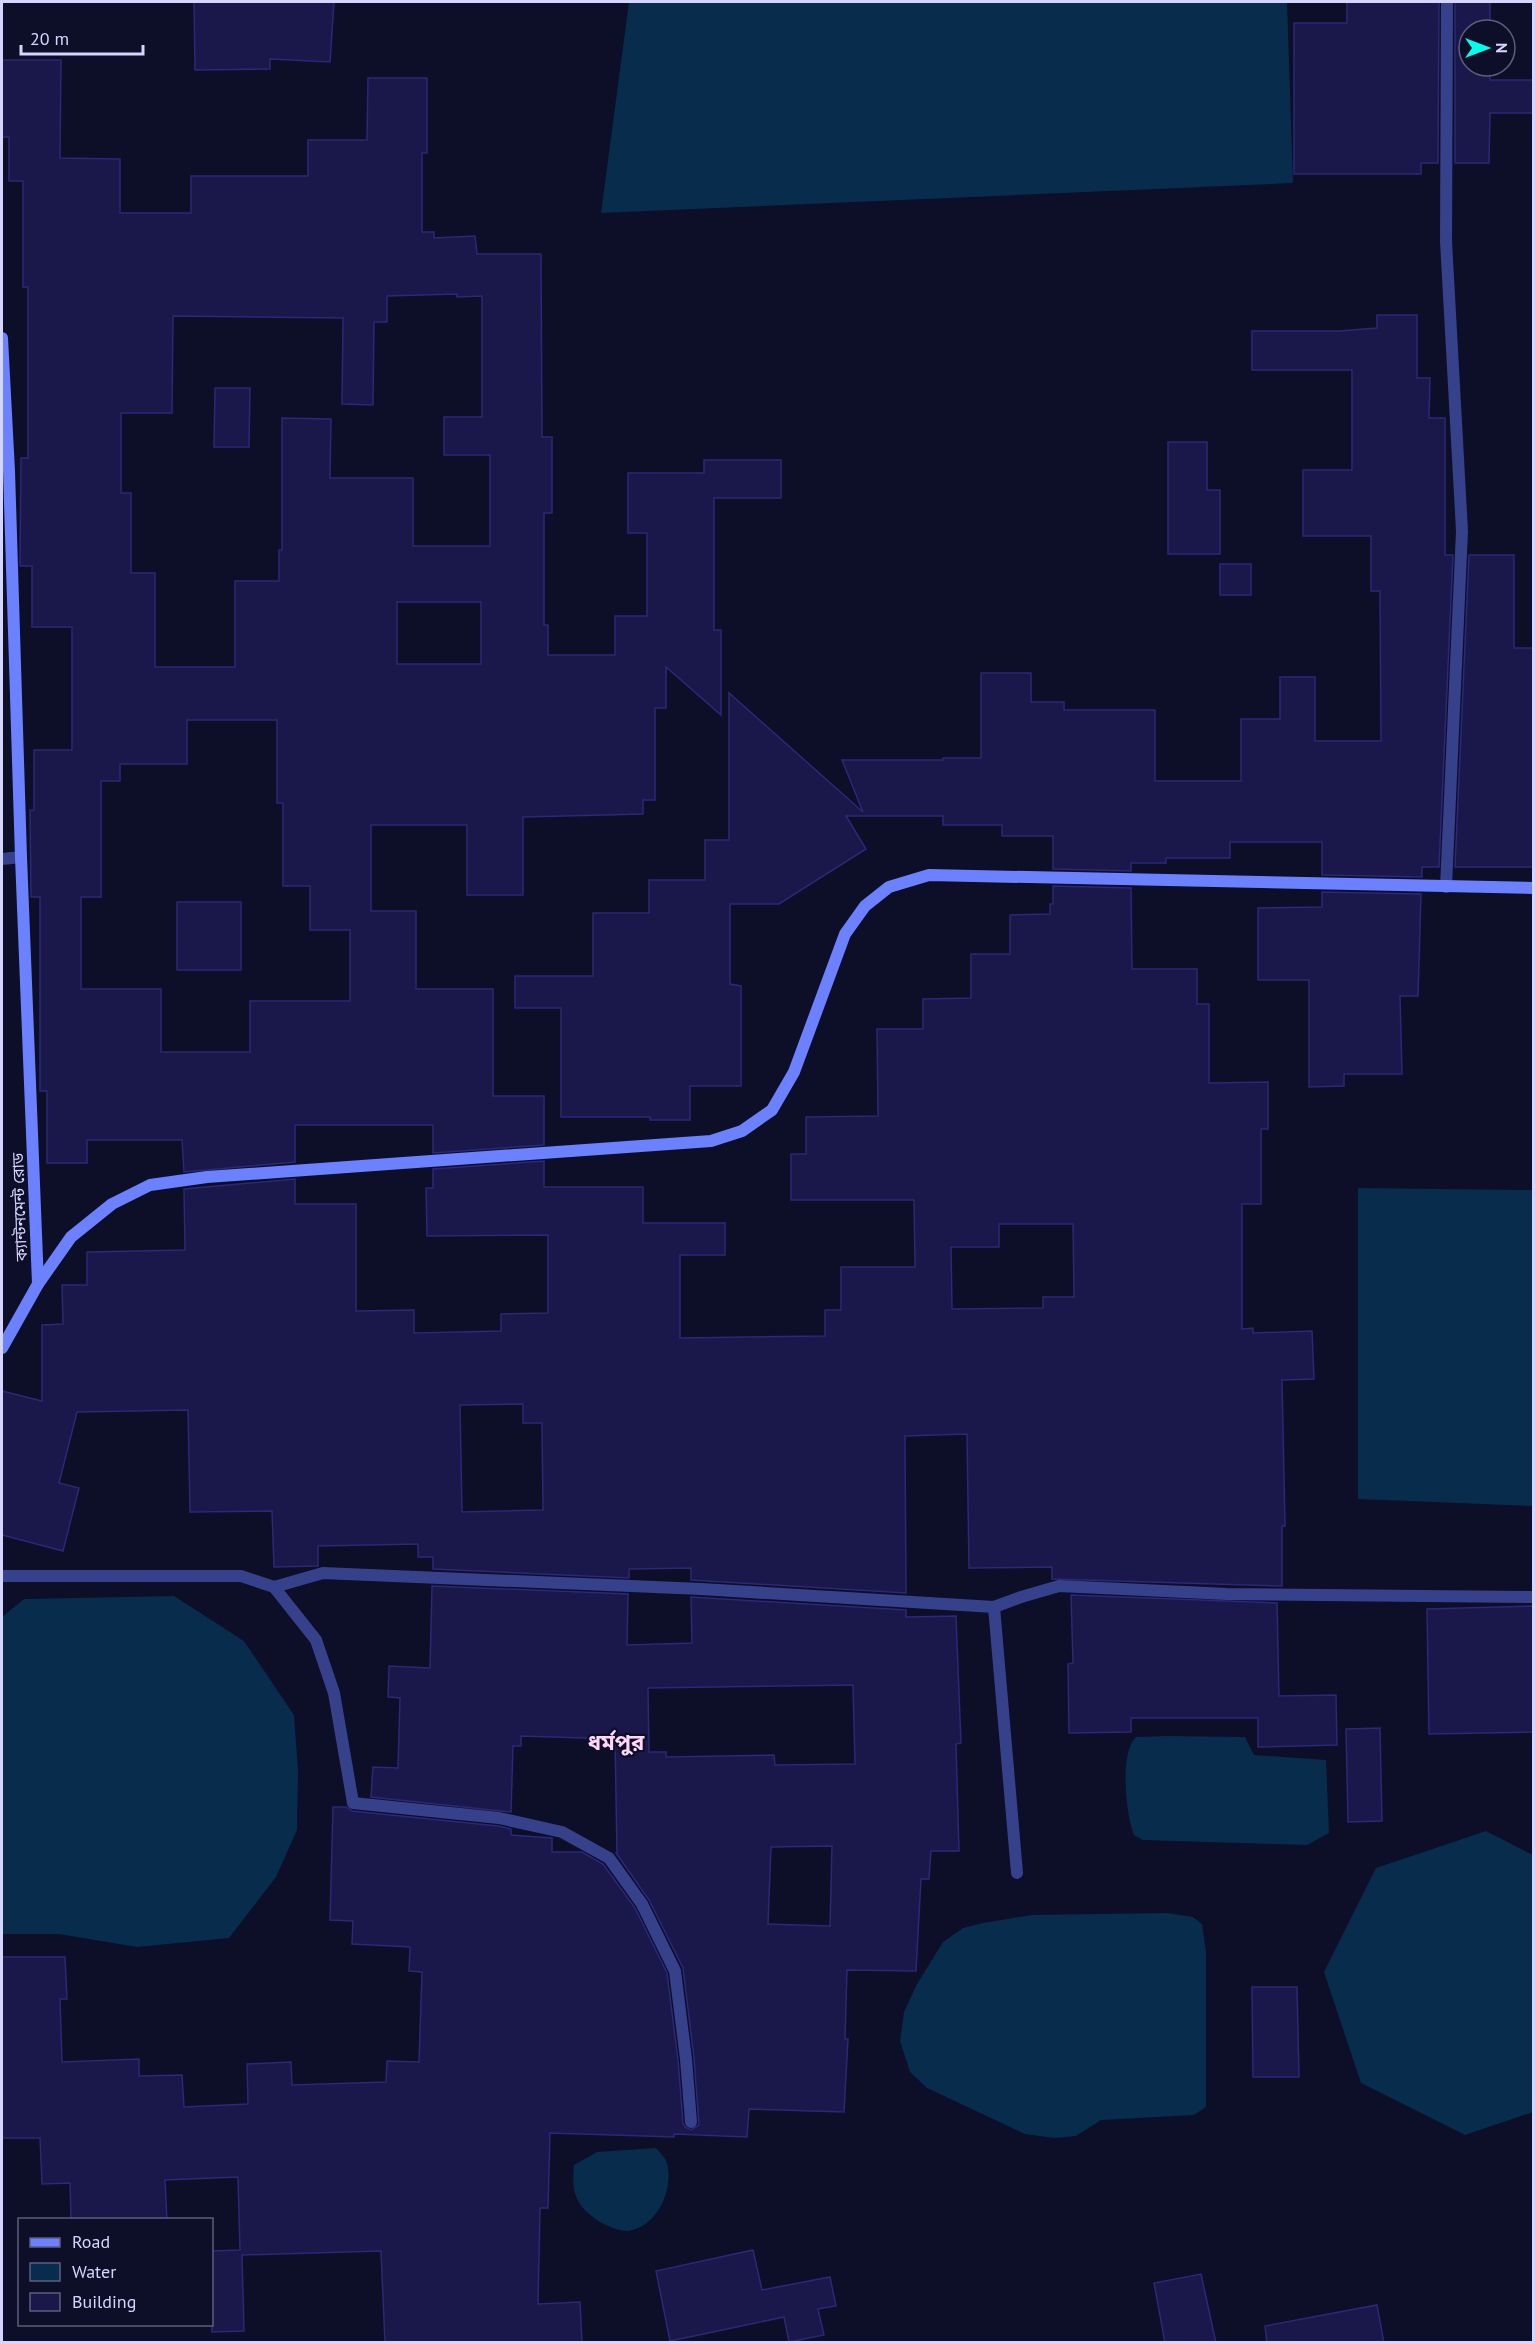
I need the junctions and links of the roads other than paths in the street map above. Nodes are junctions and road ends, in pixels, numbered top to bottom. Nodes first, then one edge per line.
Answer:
1 (1447, 2) edge
2 (2, 338) edge
3 (5, 472) edge
4 (21, 856) junction
5 (2, 859) edge
6 (1446, 887) junction
7 (1533, 888) edge
8 (38, 1284) junction
9 (2, 1348) edge
10 (2, 1576) edge
11 (274, 1587) junction
12 (1533, 1597) edge
13 (994, 1607) junction
14 (1017, 1873) dead end
15 (691, 2122) dead end

1 - 6 street
2 - 3 main road, ক্যান্টনমেন্ট রোড
3 - 4 main road, ক্যান্টনমেন্ট রোড
4 - 5 street
4 - 8 main road, ক্যান্টনমেন্ট রোড
6 - 7 main road
6 - 8 main road
8 - 9 main road
10 - 11 street
11 - 13 street
11 - 15 street
12 - 13 street
13 - 14 street

